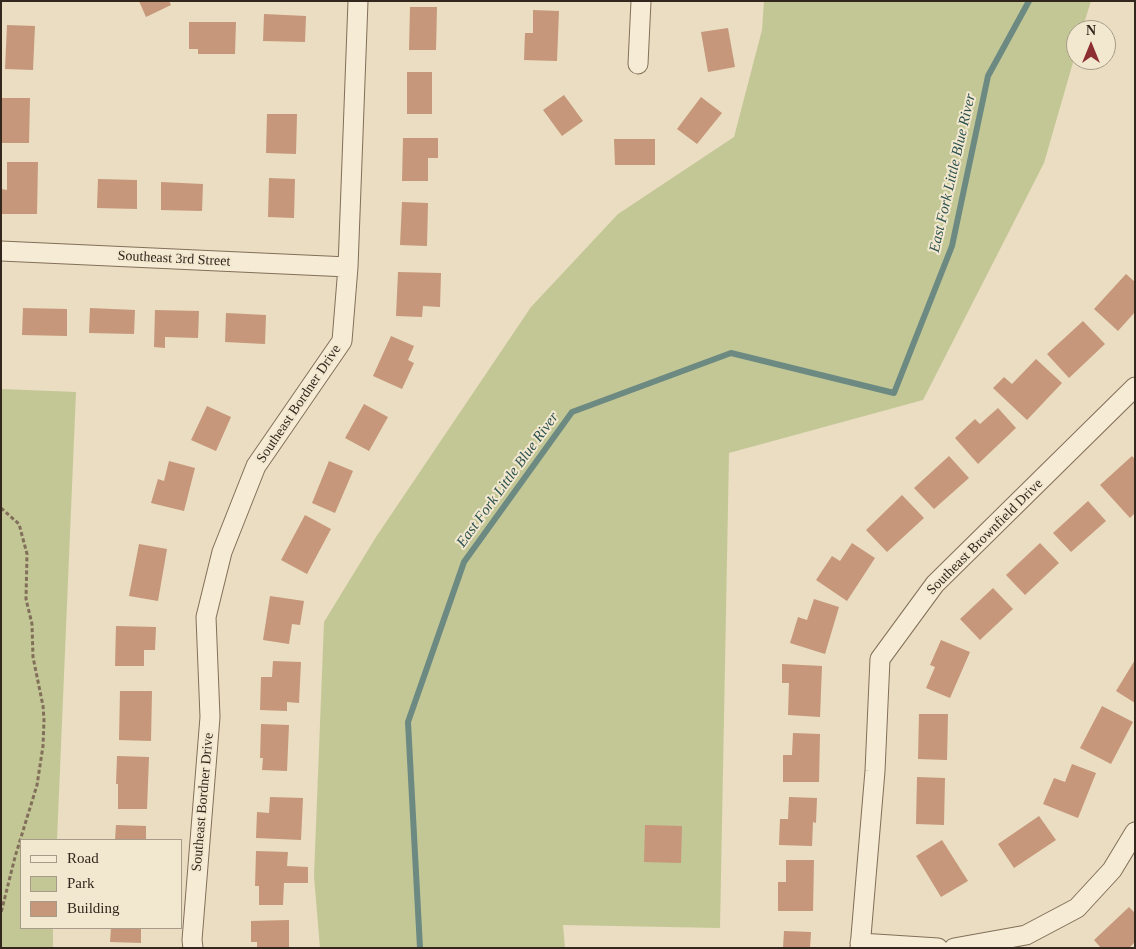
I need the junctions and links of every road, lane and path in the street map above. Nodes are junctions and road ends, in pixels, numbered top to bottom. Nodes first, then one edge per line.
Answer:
1 (358, 1) edge
2 (641, 1) edge
3 (638, 64) dead end
4 (1, 251) edge
5 (348, 267) junction
6 (1135, 387) edge
7 (1, 508) edge
8 (1135, 832) edge
9 (22, 839) edge
10 (20, 844) edge
11 (1, 913) edge
12 (860, 945) edge
13 (193, 948) edge
14 (938, 948) edge
15 (954, 948) edge

1 - 5 street, Southeast Bordner Drive
2 - 3 street
4 - 5 street, Southeast 3rd Street
5 - 13 street, Southeast Bordner Drive
6 - 12 street, Southeast Brownfield Drive
7 - 9 path
8 - 15 street
10 - 11 path
12 - 14 street

